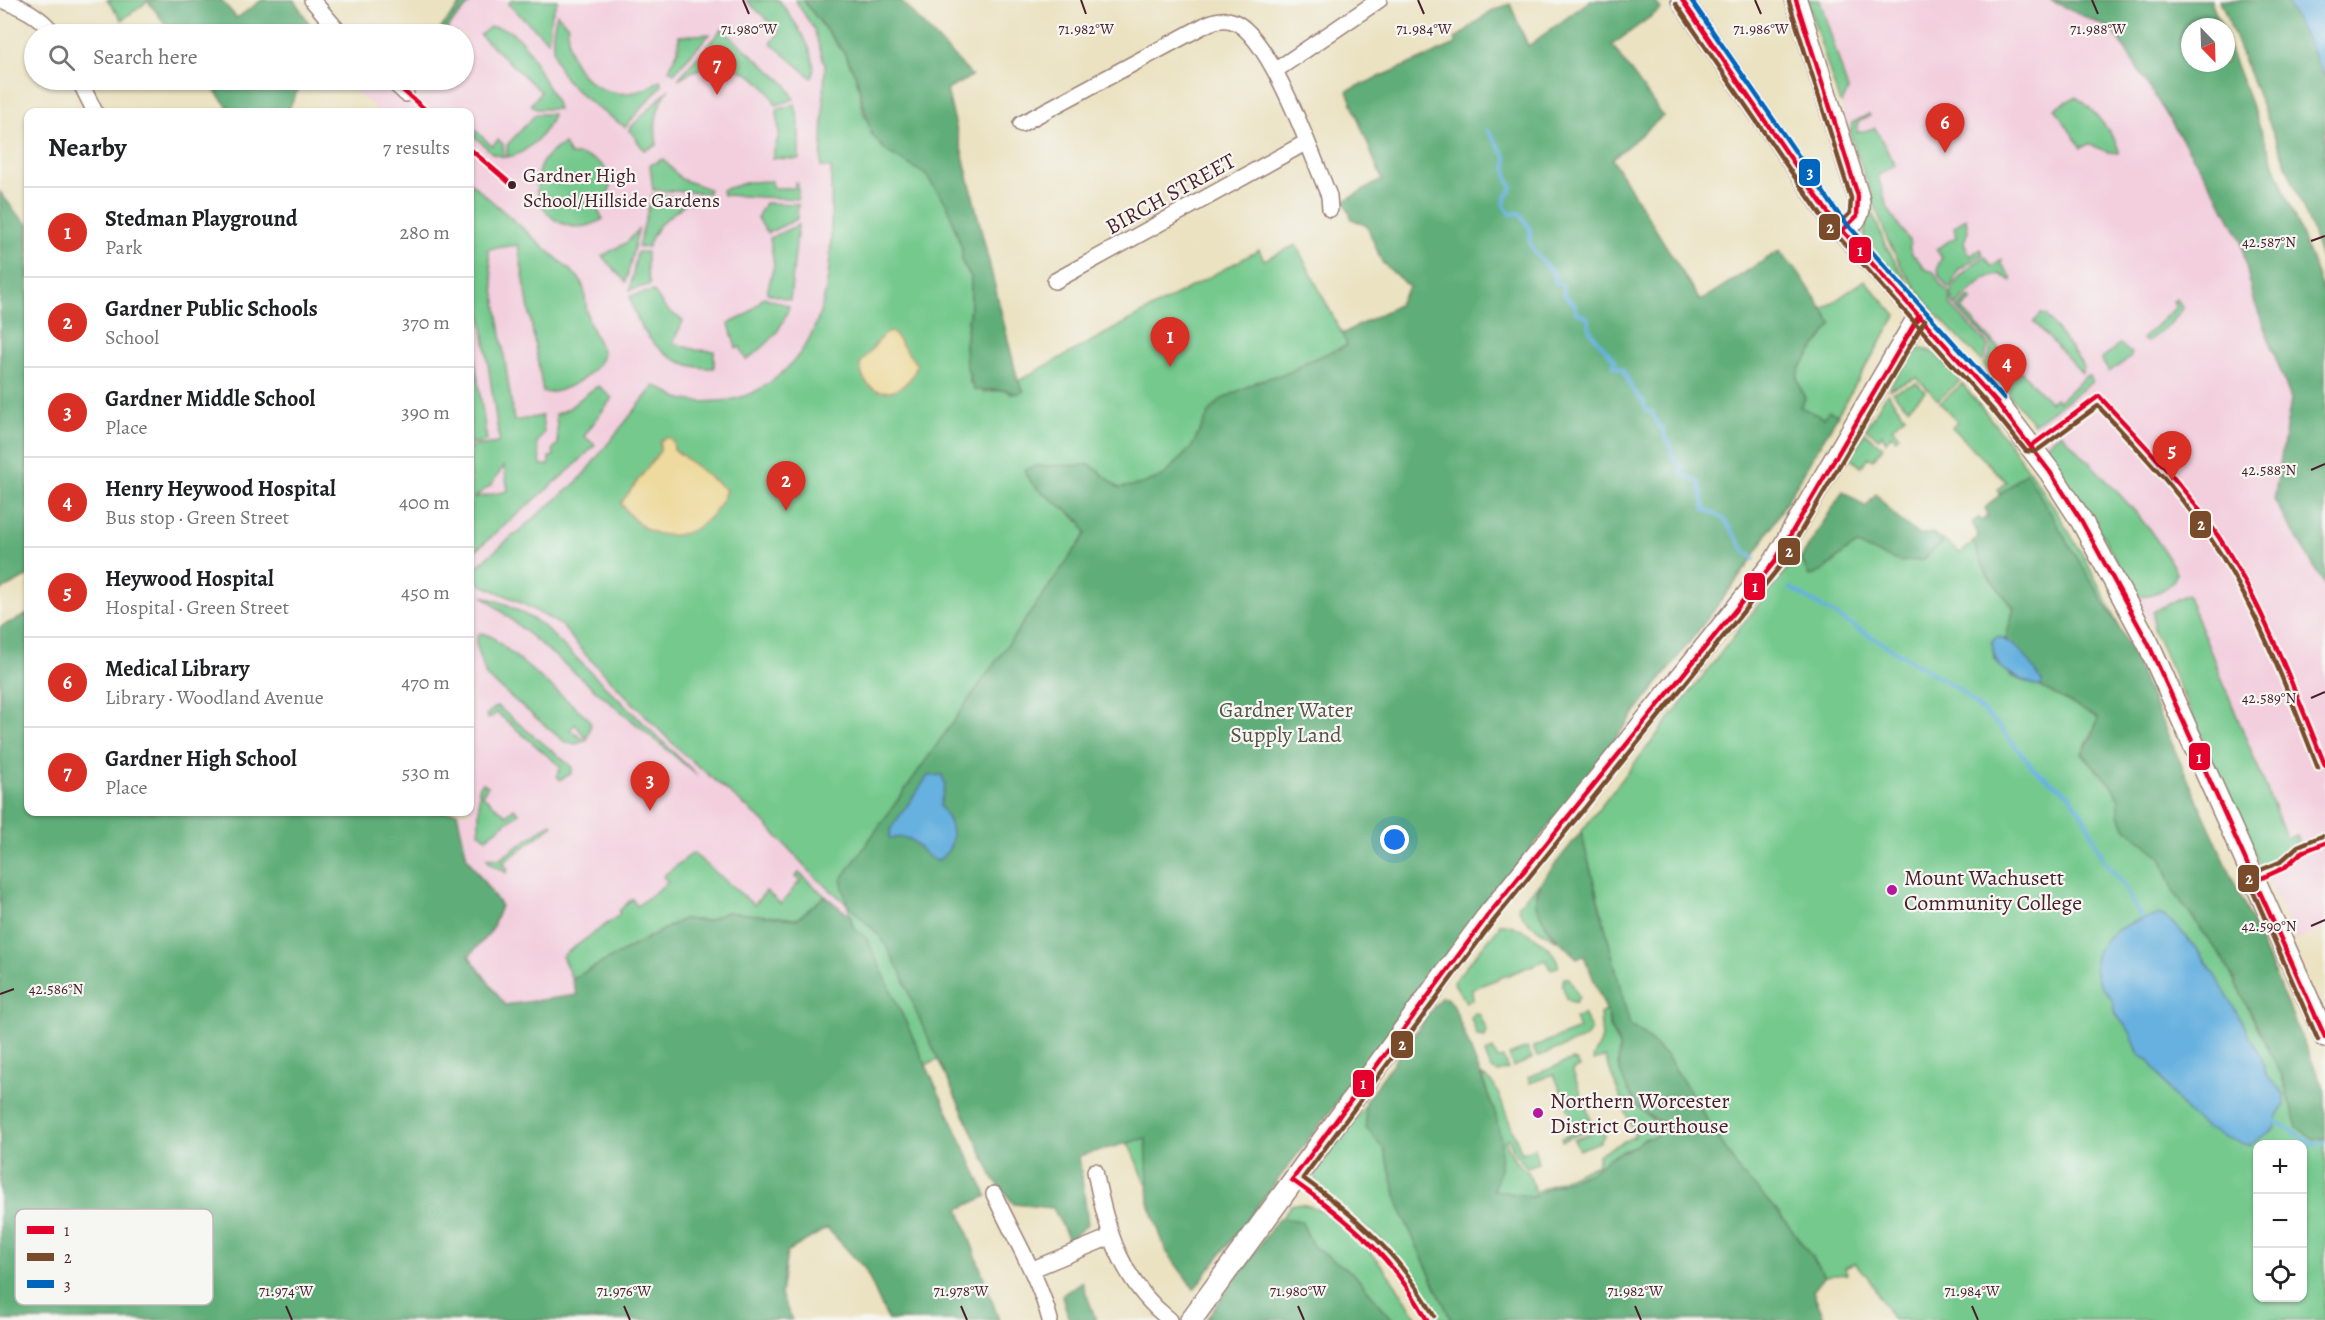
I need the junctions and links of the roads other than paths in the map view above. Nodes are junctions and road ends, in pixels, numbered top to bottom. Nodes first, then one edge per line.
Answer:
1 (1, 0) edge
2 (312, 0) edge
3 (1379, 0) edge
4 (1682, 0) edge
5 (1796, 0) edge
6 (46, 24) edge
7 (332, 24) edge
8 (1276, 70) junction
9 (84, 90) edge
10 (402, 90) edge
11 (406, 94) dead end
12 (93, 108) edge
13 (1021, 124) dead end
14 (1305, 143) junction
15 (1330, 209) dead end
16 (1842, 231) junction
17 (1055, 282) dead end
18 (1919, 316) junction
19 (2325, 1037) edge
20 (1095, 1171) dead end
21 (993, 1194) dead end
22 (1110, 1238) junction
23 (1033, 1269) junction
24 (1050, 1320) edge
25 (1170, 1320) edge
26 (1191, 1320) edge

1 - 6 street
2 - 7 street
3 - 8 street
4 - 16 street
5 - 16 street
8 - 13 street
8 - 14 street
9 - 12 street
10 - 11 street
14 - 15 street
14 - 17 street, BIRCH STREET
16 - 18 street
18 - 19 street
18 - 26 street
20 - 22 street
21 - 23 street
22 - 23 street
22 - 25 street
23 - 24 street

